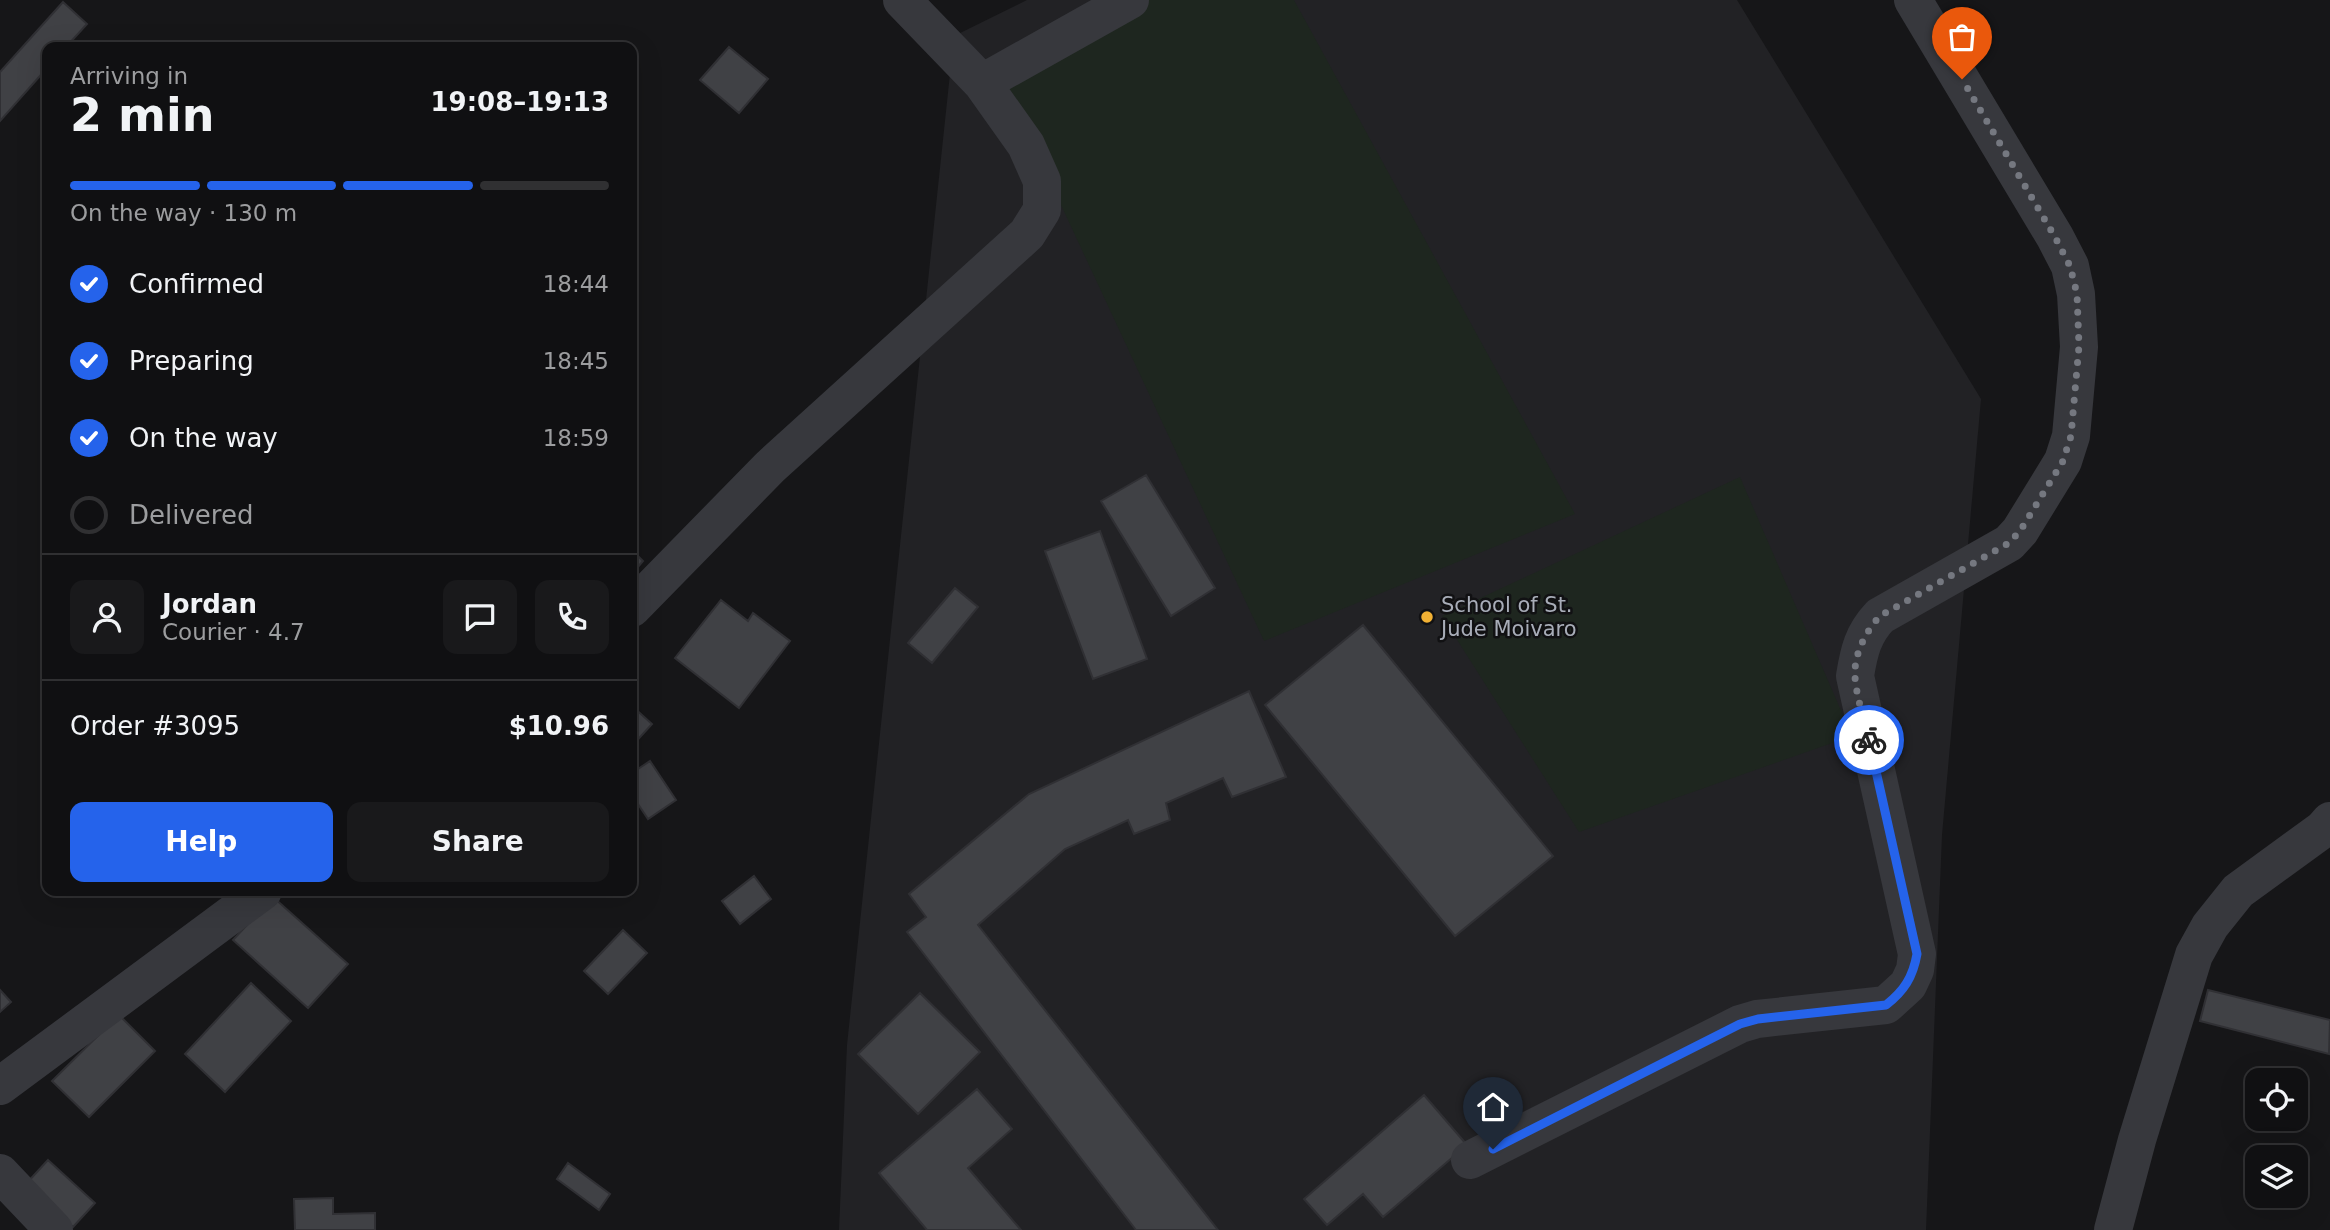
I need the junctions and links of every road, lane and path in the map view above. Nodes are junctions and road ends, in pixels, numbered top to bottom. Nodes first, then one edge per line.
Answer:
1 (902, 0) edge
2 (1130, 0) edge
3 (1913, 0) edge
4 (982, 83) junction
5 (637, 603) edge
6 (2330, 821) edge
7 (256, 896) edge
8 (0, 1086) edge
9 (1470, 1160) dead end
10 (0, 1173) edge
11 (54, 1230) edge
12 (2113, 1230) edge

1 - 4 street
2 - 4 street
3 - 9 street
4 - 5 street
6 - 12 street
7 - 8 street
10 - 11 street

